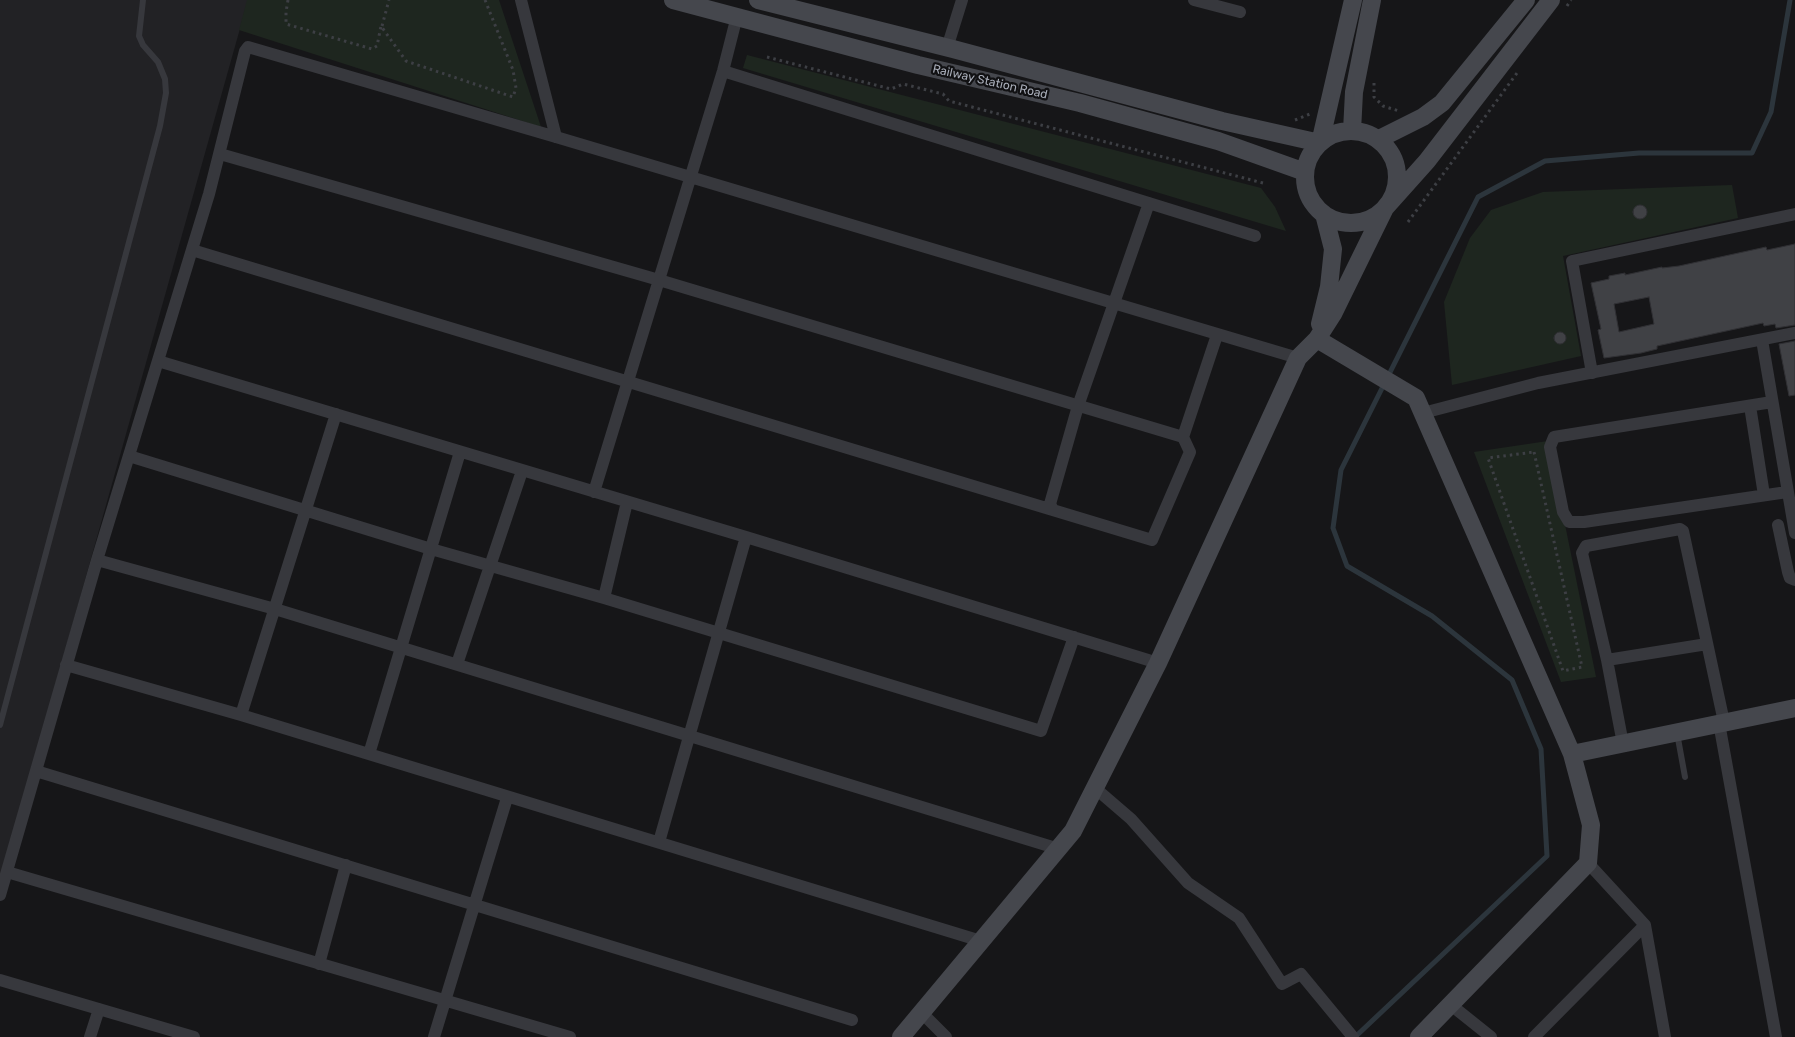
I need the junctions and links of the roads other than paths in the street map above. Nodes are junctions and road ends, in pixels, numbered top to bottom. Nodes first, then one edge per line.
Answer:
1 (143, 0) edge
2 (521, 0) edge
3 (673, 0) edge
4 (758, 0) edge
5 (962, 0) edge
6 (1194, 0) edge
7 (1353, 0) edge
8 (1372, 0) edge
9 (1526, 0) edge
10 (1558, 4) edge
11 (1240, 12) dead end
12 (737, 16) junction
13 (947, 48) junction
14 (723, 71) junction
15 (1352, 131) junction
16 (556, 137) junction
17 (1378, 139) junction
18 (1320, 143) junction
19 (220, 154) junction
20 (1305, 172) junction
21 (691, 177) junction
22 (1149, 203) junction
23 (1386, 208) junction
24 (1324, 214) junction
25 (1795, 214) edge
26 (1254, 236) dead end
27 (192, 250) junction
28 (659, 280) junction
29 (1114, 304) junction
30 (1795, 333) edge
31 (1218, 335) junction
32 (1316, 339) junction
33 (1762, 340) junction
34 (1298, 358) junction
35 (158, 361) junction
36 (1592, 373) junction
37 (627, 382) junction
38 (1772, 402) junction
39 (1078, 406) junction
40 (1750, 406) junction
41 (1423, 412) junction
42 (336, 414) junction
43 (1183, 437) junction
44 (460, 452) junction
45 (129, 456) junction
46 (522, 470) junction
47 (594, 492) junction
48 (1787, 492) junction
49 (1764, 496) junction
50 (627, 502) junction
51 (1052, 510) junction
52 (305, 511) junction
53 (1778, 525) dead end
54 (1795, 533) edge
55 (746, 537) junction
56 (431, 549) junction
57 (97, 560) junction
58 (490, 566) junction
59 (1795, 580) edge
60 (604, 598) junction
61 (274, 609) junction
62 (719, 632) junction
63 (1074, 637) junction
64 (1707, 644) junction
65 (401, 648) junction
66 (1608, 660) junction
67 (1158, 663) junction
68 (457, 664) junction
69 (66, 665) junction
70 (1795, 708) edge
71 (241, 715) junction
72 (1722, 723) junction
73 (0, 725) edge
74 (1677, 732) junction
75 (690, 735) junction
76 (1623, 744) junction
77 (369, 754) junction
78 (1572, 754) junction
79 (36, 771) junction
80 (1685, 777) dead end
81 (1095, 788) junction
82 (507, 798) junction
83 (659, 842) junction
84 (1059, 848) junction
85 (1588, 863) junction
86 (346, 865) junction
87 (7, 872) junction
88 (0, 895) edge
89 (474, 904) junction
90 (1645, 926) junction
91 (981, 941) junction
92 (319, 964) junction
93 (0, 980) edge
94 (445, 1001) junction
95 (1451, 1004) junction
96 (99, 1009) junction
97 (922, 1013) junction
98 (852, 1020) dead end
99 (188, 1036) edge
100 (90, 1037) edge
101 (434, 1037) edge
102 (570, 1037) edge
103 (901, 1037) edge
104 (946, 1037) edge
105 (1354, 1037) edge
106 (1419, 1037) edge
107 (1491, 1037) edge
108 (1534, 1037) edge
109 (1665, 1037) edge
110 (1776, 1037) edge

1 - 73 lane
2 - 16 street
3 - 12 street, Railway Station Road
4 - 13 street, Railway Station Road
5 - 13 street
6 - 11 street
7 - 18 street
8 - 15 street
9 - 17 street
10 - 23 street
12 - 14 street
12 - 20 street, Railway Station Road
13 - 18 street, Railway Station Road
14 - 21 street
14 - 22 street
15 - 17 street
15 - 18 street
16 - 19 street
16 - 21 street
17 - 23 street
18 - 20 street
19 - 27 street
19 - 28 street
20 - 24 street
21 - 28 street
21 - 29 street
22 - 26 street
22 - 29 street
23 - 24 street
23 - 32 street
24 - 32 street
25 - 36 street
27 - 35 street
27 - 37 street
28 - 37 street
28 - 39 street
29 - 31 street
29 - 39 street
30 - 33 street
31 - 34 street
31 - 43 street
32 - 34 street
32 - 41 street
33 - 36 street
33 - 38 street
34 - 67 street
35 - 42 street
35 - 45 street
36 - 41 street
37 - 47 street
37 - 51 street
38 - 40 street
38 - 48 street
39 - 43 street
39 - 51 street
40 - 49 street
40 - 49 street
41 - 78 street
42 - 44 street
42 - 52 street
43 - 51 street
44 - 46 street
44 - 56 street
45 - 52 street
45 - 57 street
46 - 47 street
46 - 58 street
47 - 50 street
48 - 49 street
48 - 54 street
50 - 55 street
50 - 60 street
52 - 56 street
52 - 61 street
53 - 59 street
55 - 62 street
55 - 63 street
56 - 58 street
56 - 65 street
57 - 61 street
57 - 69 street
58 - 60 street
58 - 68 street
60 - 62 street
61 - 65 street
61 - 71 street
62 - 63 street
62 - 75 street
63 - 67 street
64 - 66 street
64 - 66 street
64 - 72 street
65 - 68 street
65 - 77 street
66 - 76 street
67 - 81 street
68 - 75 street
69 - 71 street
69 - 79 street
70 - 72 street
71 - 77 street
72 - 74 street
72 - 110 street
74 - 76 street
74 - 80 lane
75 - 83 street
75 - 84 street
76 - 78 street
77 - 82 street
78 - 85 street
79 - 86 street
79 - 87 street
81 - 84 street
81 - 105 street
82 - 83 street
82 - 89 street
83 - 91 street
84 - 91 street
85 - 90 street
85 - 95 street
86 - 89 street
86 - 92 street
87 - 88 street
87 - 92 street
89 - 94 street
89 - 98 street
90 - 108 street
90 - 109 street
91 - 97 street
92 - 94 street
93 - 96 street
94 - 101 street
94 - 102 street
95 - 106 street
95 - 107 street
96 - 99 street
96 - 100 street
97 - 103 street
97 - 104 street

